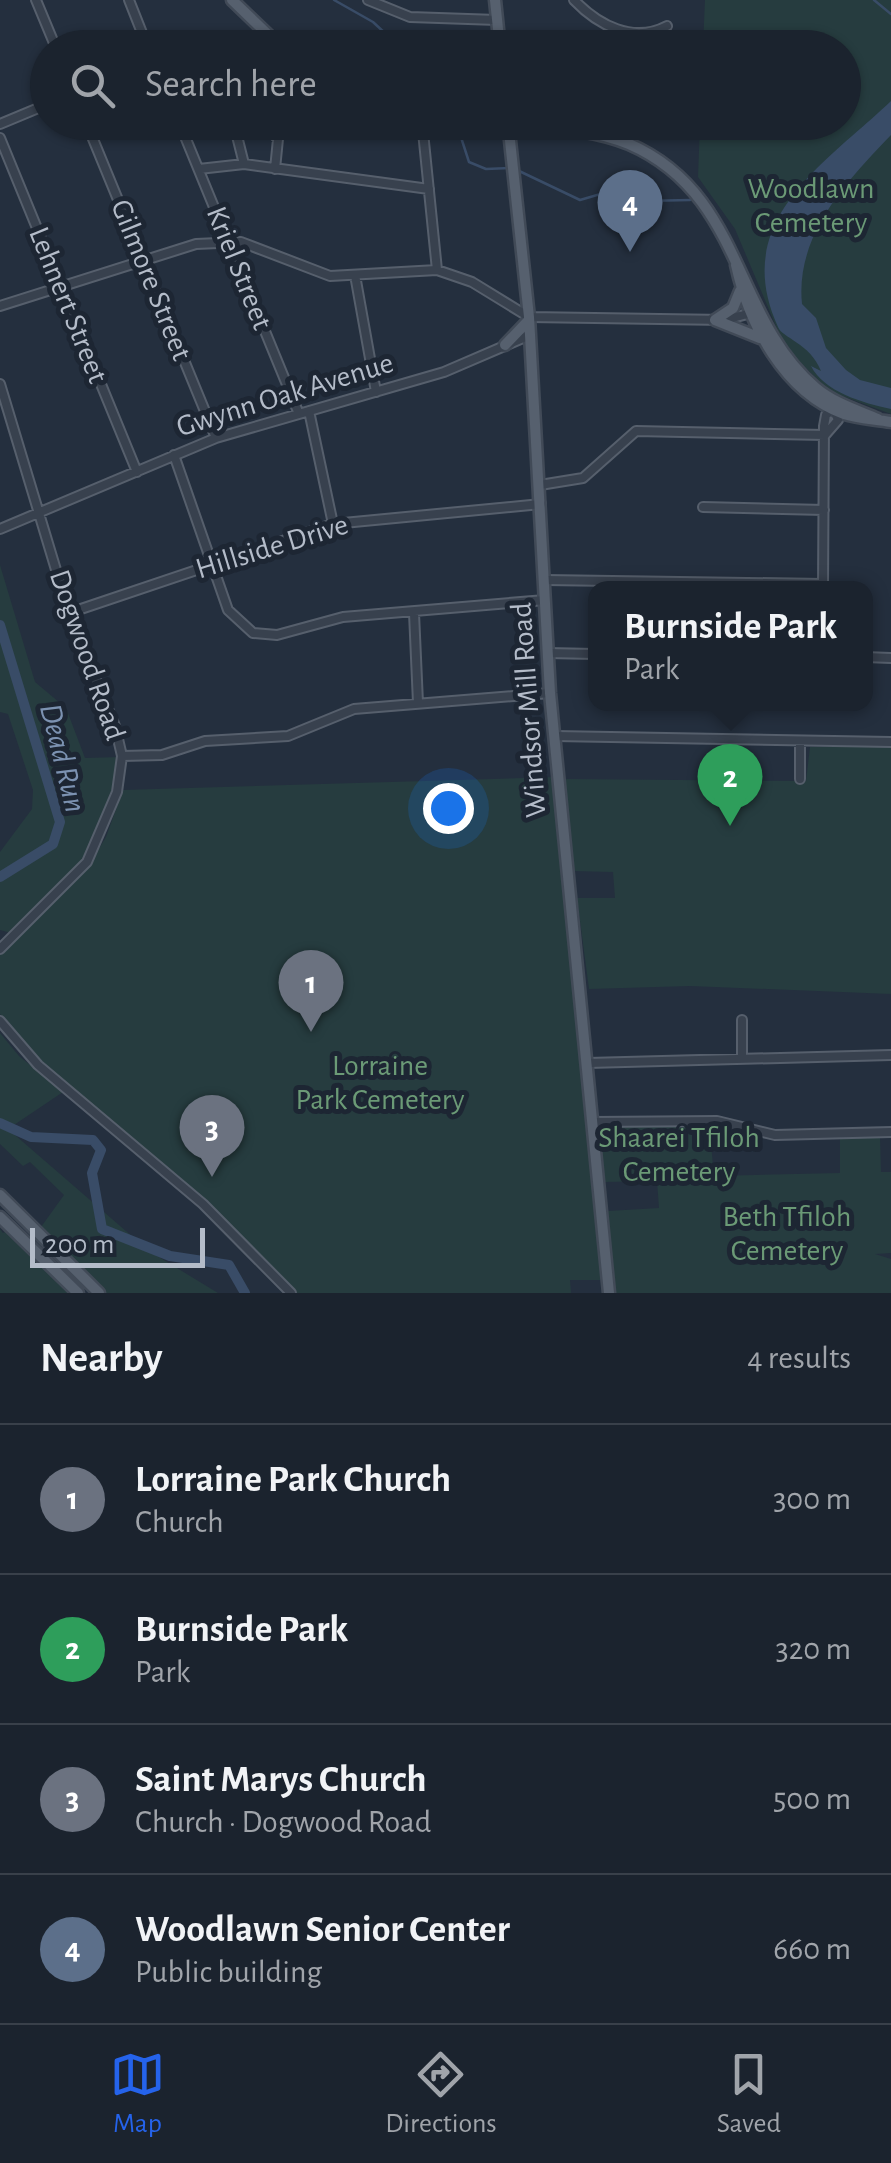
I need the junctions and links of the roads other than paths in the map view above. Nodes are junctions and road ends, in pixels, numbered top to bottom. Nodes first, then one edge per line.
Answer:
1 (36, 0) edge
2 (128, 0) edge
3 (232, 0) edge
4 (368, 0) edge
5 (495, 0) edge
6 (574, 0) edge
7 (497, 20) junction
8 (667, 26) dead end
9 (48, 30) edge
10 (140, 30) edge
11 (263, 30) edge
12 (498, 30) edge
13 (620, 30) edge
14 (655, 30) edge
15 (30, 112) edge
16 (0, 124) edge
17 (0, 138) edge
18 (93, 140) edge
19 (187, 140) edge
20 (238, 140) edge
21 (278, 140) edge
22 (424, 140) edge
23 (509, 140) edge
24 (609, 140) edge
25 (244, 164) junction
26 (275, 168) junction
27 (199, 169) junction
28 (429, 189) junction
29 (228, 240) junction
30 (734, 255) junction
31 (143, 261) junction
32 (437, 270) junction
33 (355, 275) junction
34 (740, 285) junction
35 (61, 287) junction
36 (0, 306) edge
37 (754, 308) junction
38 (529, 317) junction
39 (714, 320) junction
40 (530, 335) junction
41 (764, 342) junction
42 (505, 346) junction
43 (0, 384) edge
44 (376, 392) junction
45 (836, 406) junction
46 (309, 411) junction
47 (298, 414) junction
48 (891, 422) edge
49 (825, 435) junction
50 (216, 438) junction
51 (174, 455) junction
52 (137, 472) junction
53 (540, 485) junction
54 (542, 504) junction
55 (703, 507) dead end
56 (824, 510) junction
57 (42, 514) junction
58 (333, 524) junction
59 (0, 529) edge
60 (211, 564) junction
61 (545, 580) junction
62 (591, 581) edge
63 (822, 581) edge
64 (546, 600) junction
65 (414, 612) junction
66 (68, 613) junction
67 (547, 653) junction
68 (588, 654) edge
69 (550, 693) junction
70 (418, 703) junction
71 (555, 736) junction
72 (800, 741) junction
73 (891, 742) edge
74 (122, 756) junction
75 (800, 779) dead end
76 (2, 942) edge
77 (0, 1020) edge
78 (742, 1020) dead end
79 (891, 1055) edge
80 (742, 1058) junction
81 (588, 1063) junction
82 (593, 1122) junction
83 (891, 1132) edge
84 (0, 1196) edge
85 (0, 1217) edge
86 (78, 1293) edge
87 (100, 1293) edge
88 (291, 1293) edge
89 (609, 1293) edge

1 - 9 street
2 - 10 street
3 - 11 main road
4 - 7 street
5 - 7 main road
6 - 13 street
7 - 12 main road
8 - 14 street
15 - 16 street
17 - 35 street, Lehnert Street
18 - 31 street, Gilmore Street
19 - 27 street, Kriel Street
20 - 25 street
21 - 26 street
22 - 28 street
23 - 38 main road, Windsor Mill Road
24 - 30 main road
25 - 26 street
25 - 27 street
26 - 28 street
27 - 29 street, Kriel Street
28 - 32 street
29 - 31 street
29 - 33 street
29 - 47 street, Kriel Street
30 - 34 main road
30 - 37 main road
31 - 35 street
31 - 50 street, Gilmore Street
32 - 33 street
32 - 38 street
33 - 44 street
34 - 37 main road
34 - 39 main road
35 - 36 street
35 - 52 street, Lehnert Street
37 - 39 street
37 - 41 main road
37 - 45 main road
38 - 39 street
38 - 40 main road, Windsor Mill Road
38 - 42 main road
39 - 41 main road
40 - 42 street, Gwynn Oak Avenue
40 - 53 main road, Windsor Mill Road
41 - 45 main road
42 - 44 street, Gwynn Oak Avenue
43 - 57 street, Dogwood Road
44 - 46 street, Gwynn Oak Avenue
45 - 48 main road
45 - 49 street
46 - 47 street, Gwynn Oak Avenue
46 - 58 street
47 - 50 street, Gwynn Oak Avenue
49 - 53 street
49 - 56 street
50 - 51 street, Gwynn Oak Avenue
51 - 52 street, Gwynn Oak Avenue
51 - 60 street
52 - 57 street, Gwynn Oak Avenue
53 - 54 main road, Windsor Mill Road
54 - 58 street, Hillside Drive
54 - 61 main road, Windsor Mill Road
55 - 56 street
56 - 63 street
57 - 59 street, Gwynn Oak Avenue
57 - 66 street, Dogwood Road
58 - 60 street, Hillside Drive
60 - 65 street
60 - 66 street, Hillside Drive
61 - 62 street
61 - 64 main road, Windsor Mill Road
64 - 65 street
64 - 67 main road, Windsor Mill Road
65 - 70 street
66 - 74 street, Dogwood Road
67 - 68 street
67 - 69 main road, Windsor Mill Road
69 - 70 street
69 - 71 main road, Windsor Mill Road
70 - 74 street
71 - 72 street
71 - 81 main road, Windsor Mill Road
72 - 73 street
72 - 75 street
74 - 76 street, Dogwood Road
77 - 88 street
78 - 80 street
79 - 80 street
80 - 81 street
81 - 82 main road, Windsor Mill Road
82 - 83 street
82 - 89 main road, Windsor Mill Road
84 - 87 main road
85 - 86 main road

